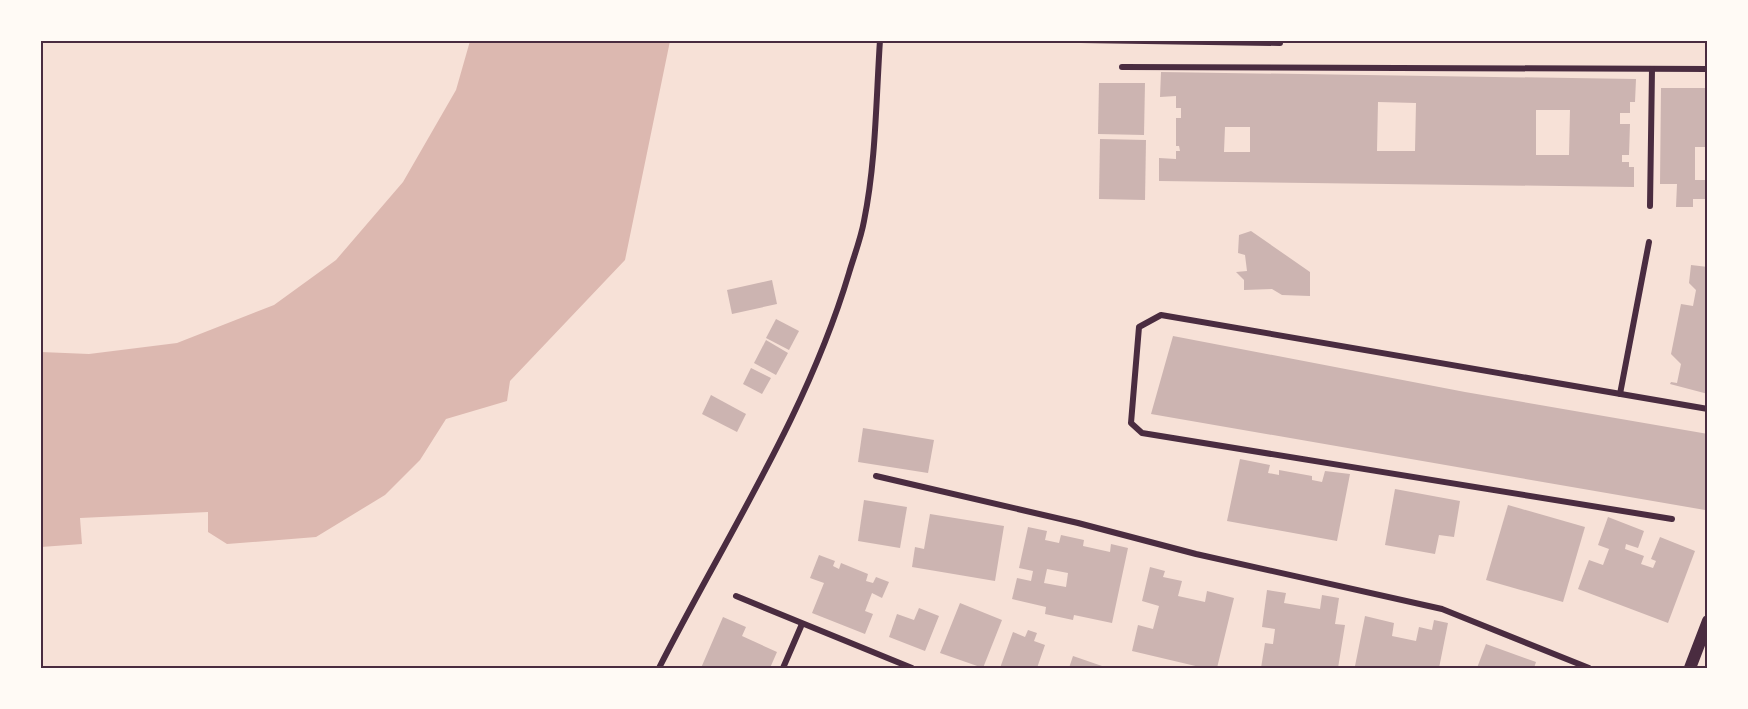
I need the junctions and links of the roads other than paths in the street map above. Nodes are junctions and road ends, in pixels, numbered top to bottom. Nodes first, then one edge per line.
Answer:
1 (880, 40) edge
2 (1081, 40) edge
3 (1280, 40) edge
4 (1122, 67) dead end
5 (1653, 69) junction
6 (1707, 69) edge
7 (1650, 206) dead end
8 (1649, 242) dead end
9 (1620, 394) junction
10 (1707, 409) edge
11 (876, 476) dead end
12 (1672, 519) dead end
13 (736, 596) dead end
14 (1707, 621) edge
15 (802, 624) junction
16 (659, 669) edge
17 (783, 669) edge
18 (912, 669) edge
19 (1589, 669) edge
20 (1690, 669) edge

1 - 16 street
2 - 3 street
4 - 5 street
5 - 6 street
5 - 7 street
8 - 9 street
9 - 10 street
9 - 12 street
11 - 19 street
13 - 15 street
14 - 20 main road
15 - 17 street
15 - 18 street

